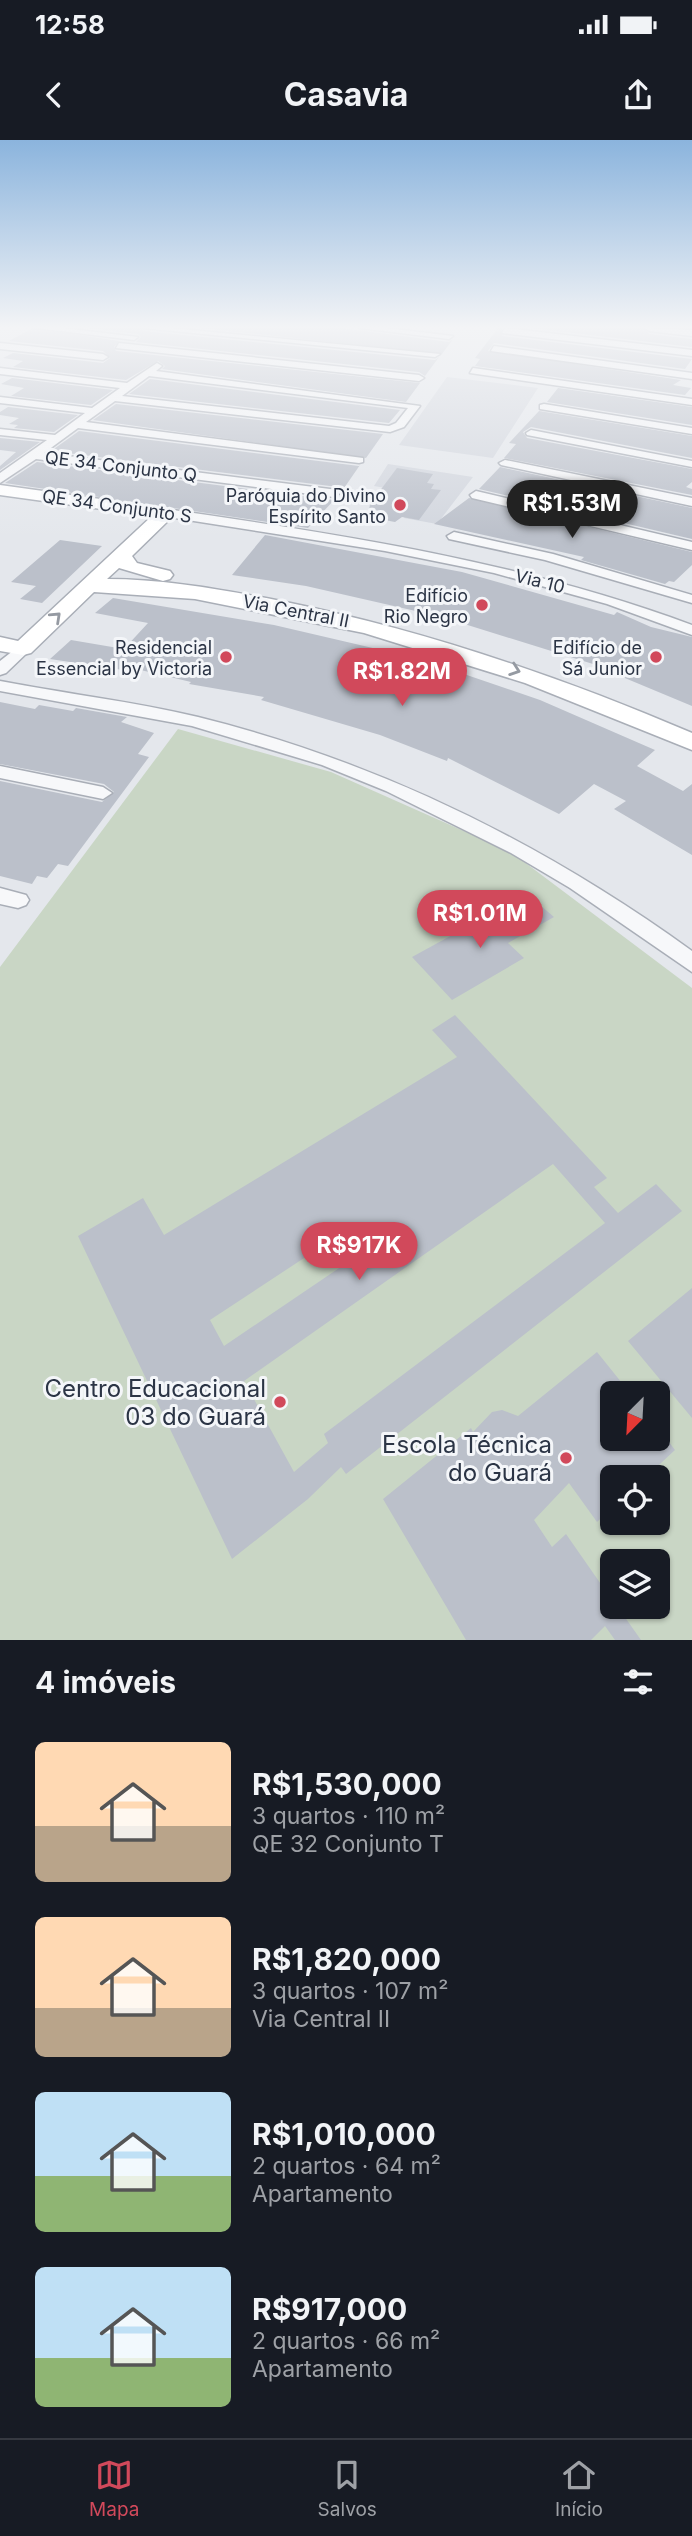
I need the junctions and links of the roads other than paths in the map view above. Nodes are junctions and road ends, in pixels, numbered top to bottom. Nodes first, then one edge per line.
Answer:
1 (113, 398) joint
2 (364, 398) edge
3 (664, 398) edge
4 (0, 400) edge
5 (692, 402) edge
6 (544, 407) dead end
7 (95, 411) junction
8 (76, 424) junction
9 (692, 431) edge
10 (0, 432) edge
11 (531, 433) dead end
12 (56, 439) junction
13 (34, 455) junction
14 (359, 460) dead end
15 (505, 463) dead end
16 (692, 464) edge
17 (0, 469) edge
18 (13, 470) junction
19 (0, 480) edge
20 (0, 490) edge
21 (334, 493) dead end
22 (476, 495) dead end
23 (692, 502) edge
24 (166, 513) junction
25 (454, 536) dead end
26 (692, 546) edge
27 (409, 550) joint
28 (122, 556) junction
29 (89, 586) junction
30 (691, 598) edge
31 (668, 621) junction
32 (692, 630) edge
33 (432, 635) junction
34 (0, 644) edge
35 (23, 648) junction
36 (0, 670) edge
37 (0, 686) edge
38 (692, 722) edge
39 (692, 742) edge
40 (0, 772) edge
41 (103, 793) dead end
42 (692, 963) edge

1 - 2 street
1 - 7 street
3 - 5 street
4 - 7 street
6 - 9 street
7 - 8 street
8 - 12 street
8 - 14 street
10 - 12 street
11 - 16 street
12 - 13 street
13 - 18 street
13 - 21 street, QE 34 Conjunto Q
15 - 23 street
17 - 18 street
18 - 19 street
20 - 24 street, QE 34 Conjunto S
22 - 26 street
24 - 27 street, QE 34 Conjunto S
24 - 28 street
25 - 30 street
27 - 31 street, Via 10
28 - 29 street
28 - 33 street, Via Central II
29 - 33 street, Via Central II
35 -> 29 street
30 - 31 street
31 - 32 street, Via 10
33 - 38 street, Via Central II
33 -> 39 street, Via Central II
34 - 35 street
35 - 36 street
37 - 42 street
40 - 41 street

